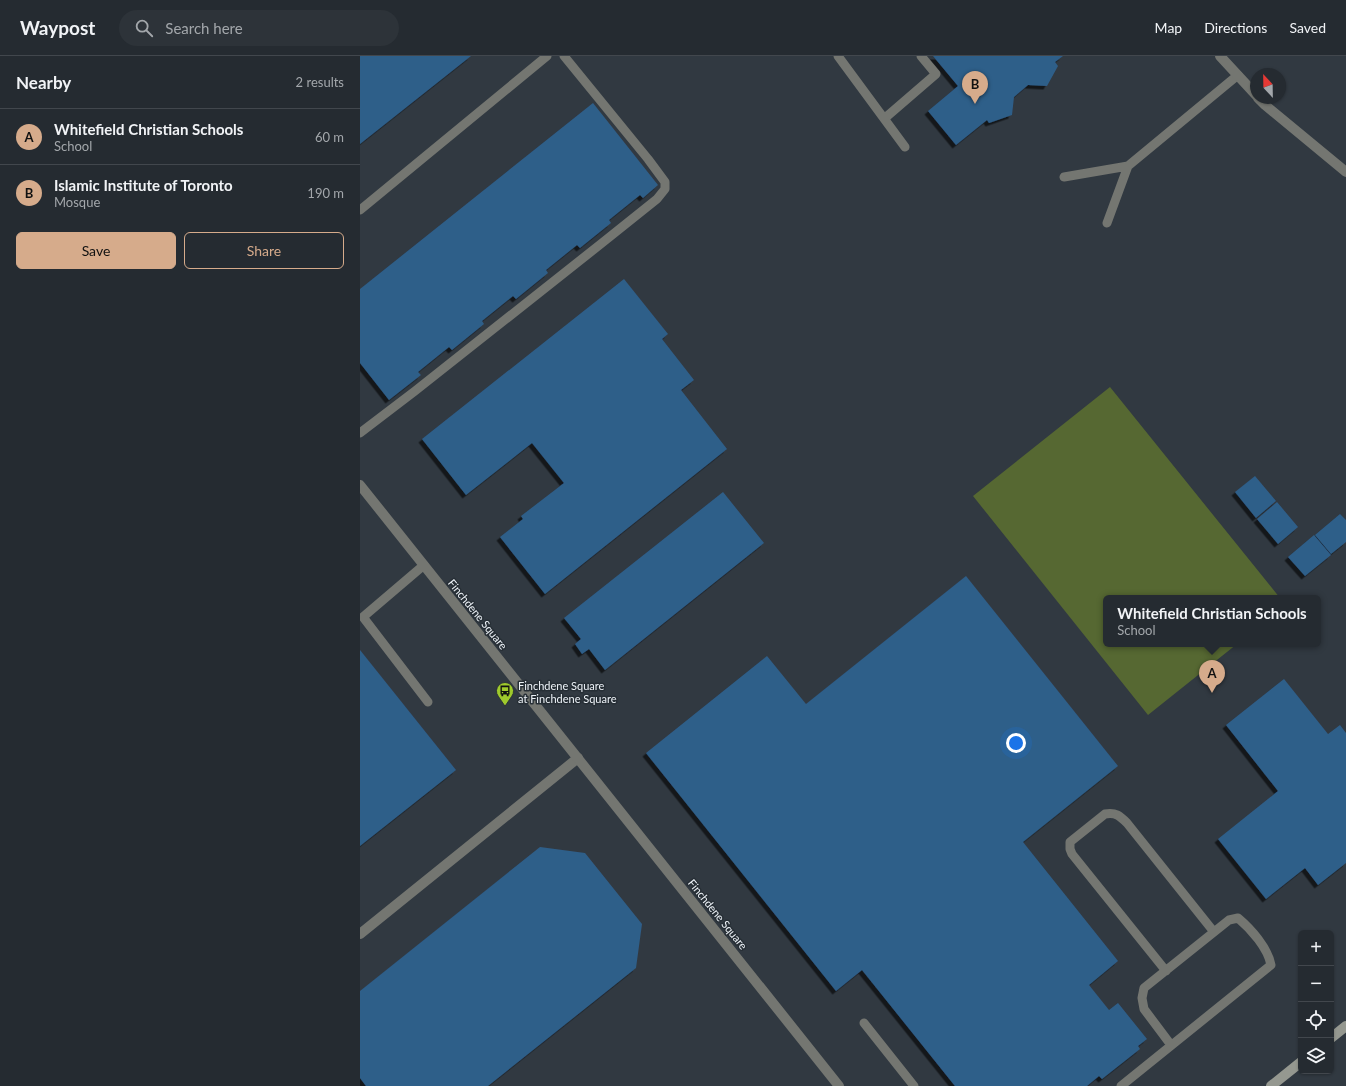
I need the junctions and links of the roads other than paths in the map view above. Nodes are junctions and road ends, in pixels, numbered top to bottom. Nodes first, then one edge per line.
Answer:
1 (547, 56) edge
2 (564, 56) edge
3 (838, 56) edge
4 (921, 56) edge
5 (1220, 56) edge
6 (1238, 76) junction
7 (1250, 89) edge
8 (1264, 104) edge
9 (885, 118) junction
10 (906, 147) dead end
11 (1128, 166) junction
12 (1346, 172) edge
13 (1064, 177) dead end
14 (360, 210) edge
15 (1107, 224) dead end
16 (360, 433) edge
17 (360, 485) edge
18 (424, 565) junction
19 (361, 615) edge
20 (428, 702) dead end
21 (578, 758) junction
22 (1214, 932) junction
23 (360, 934) edge
24 (1166, 971) junction
25 (864, 1024) dead end
26 (1346, 1026) edge
27 (1334, 1036) edge
28 (1172, 1045) junction
29 (1298, 1064) edge
30 (839, 1086) edge
31 (914, 1086) edge
32 (1121, 1086) edge
33 (1271, 1086) edge

1 - 14 lane
2 - 16 lane
3 - 9 lane
4 - 9 lane
5 - 6 street
6 - 7 street
6 - 11 lane
8 - 12 street
9 - 10 lane
11 - 13 lane
11 - 15 lane
17 - 18 street, Finchdene Square
18 - 19 lane
18 - 21 street, Finchdene Square
19 - 20 lane
21 - 23 street
21 - 30 street, Finchdene Square
22 - 24 lane
22 - 24 lane
22 - 28 lane
24 - 28 lane
25 - 31 lane
26 - 27 main road
28 - 32 lane
29 - 33 main road

